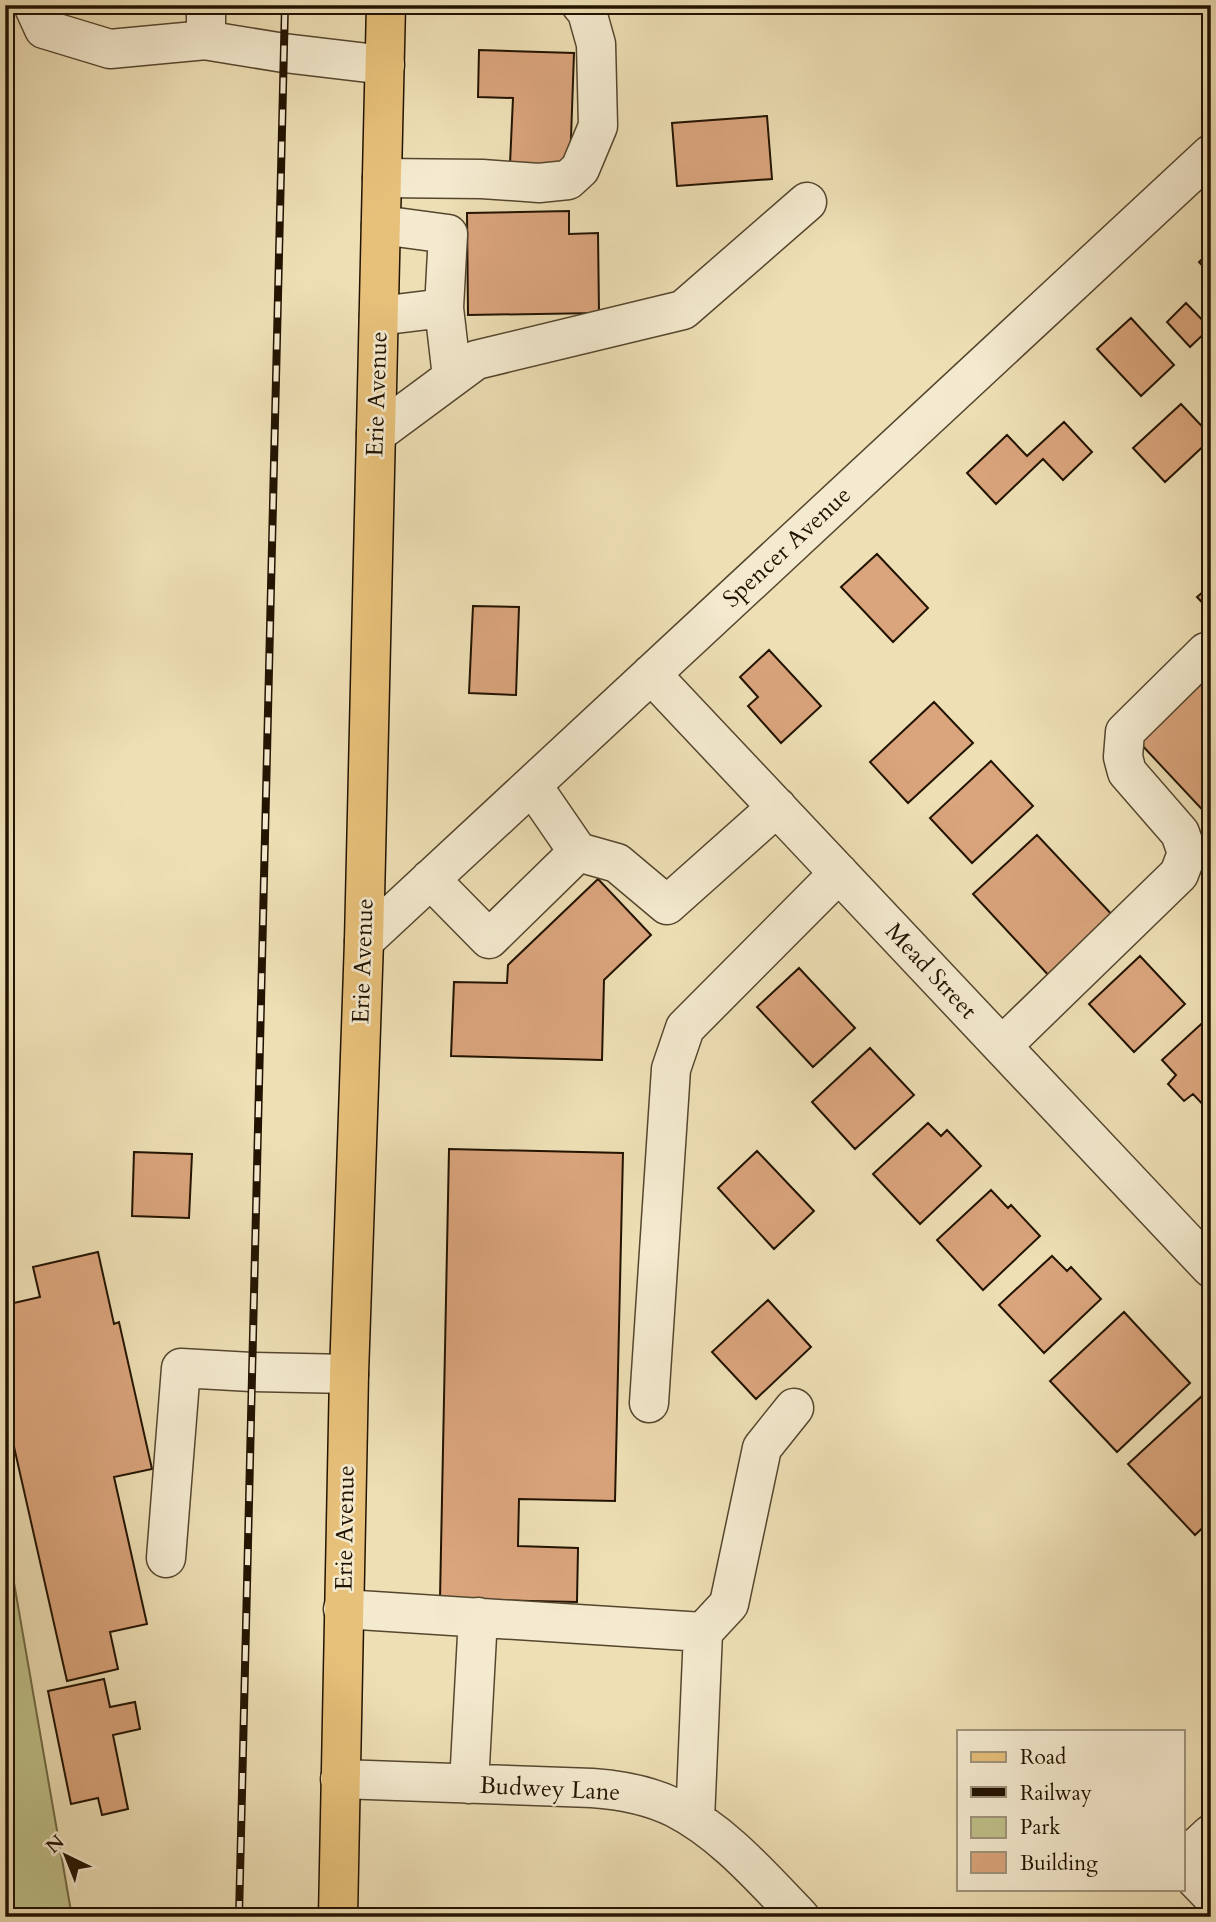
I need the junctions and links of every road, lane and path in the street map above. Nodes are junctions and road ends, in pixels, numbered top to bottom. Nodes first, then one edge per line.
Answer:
1 (33, 5) edge
2 (386, 5) edge
3 (581, 5) edge
4 (205, 23) edge
5 (385, 65) junction
6 (1211, 154) edge
7 (382, 178) junction
8 (807, 202) dead end
9 (381, 225) junction
10 (444, 308) junction
11 (379, 316) junction
12 (452, 377) junction
13 (376, 434) junction
14 (1206, 652) dead end
15 (651, 674) junction
16 (532, 785) junction
17 (777, 807) junction
18 (578, 852) junction
19 (839, 873) junction
20 (430, 879) junction
21 (364, 941) junction
22 (1002, 1046) junction
23 (1211, 1268) edge
24 (349, 1374) junction
25 (649, 1404) dead end
26 (794, 1408) dead end
27 (166, 1558) dead end
28 (343, 1609) junction
29 (478, 1618) junction
30 (703, 1632) junction
31 (340, 1779) junction
32 (469, 1784) junction
33 (695, 1820) junction
34 (1211, 1834) edge
35 (1184, 1859) edge
36 (1184, 1868) edge
37 (1211, 1895) edge
38 (338, 1917) edge
39 (800, 1917) edge

1 - 4 street
2 - 5 main road, Erie Avenue
3 - 7 street
4 - 5 street
5 - 7 main road, Erie Avenue
6 - 15 street, Spencer Avenue
7 - 9 main road, Erie Avenue
8 - 12 street
9 - 10 street
9 - 11 main road, Erie Avenue
10 - 11 street
10 - 12 street
11 - 13 main road, Erie Avenue
12 - 13 street
13 - 21 main road, Erie Avenue
14 - 22 street
15 - 16 street, Spencer Avenue
15 - 17 street, Mead Street
16 - 18 street
16 - 20 street, Spencer Avenue
17 - 18 street
17 - 19 street, Mead Street
18 - 20 street
19 - 22 street, Mead Street
19 - 25 street
20 - 21 street, Spencer Avenue
21 - 24 main road, Erie Avenue
22 - 23 street, Mead Street
24 - 27 street
24 - 28 main road, Erie Avenue
26 - 30 street
28 - 29 street
28 - 31 main road, Erie Avenue
29 - 30 street
29 - 32 street
30 - 33 street
31 - 32 street, Budwey Lane
31 - 38 main road, Erie Avenue
32 - 33 street, Budwey Lane
33 - 39 street, Budwey Lane
34 - 35 street
36 - 37 street

